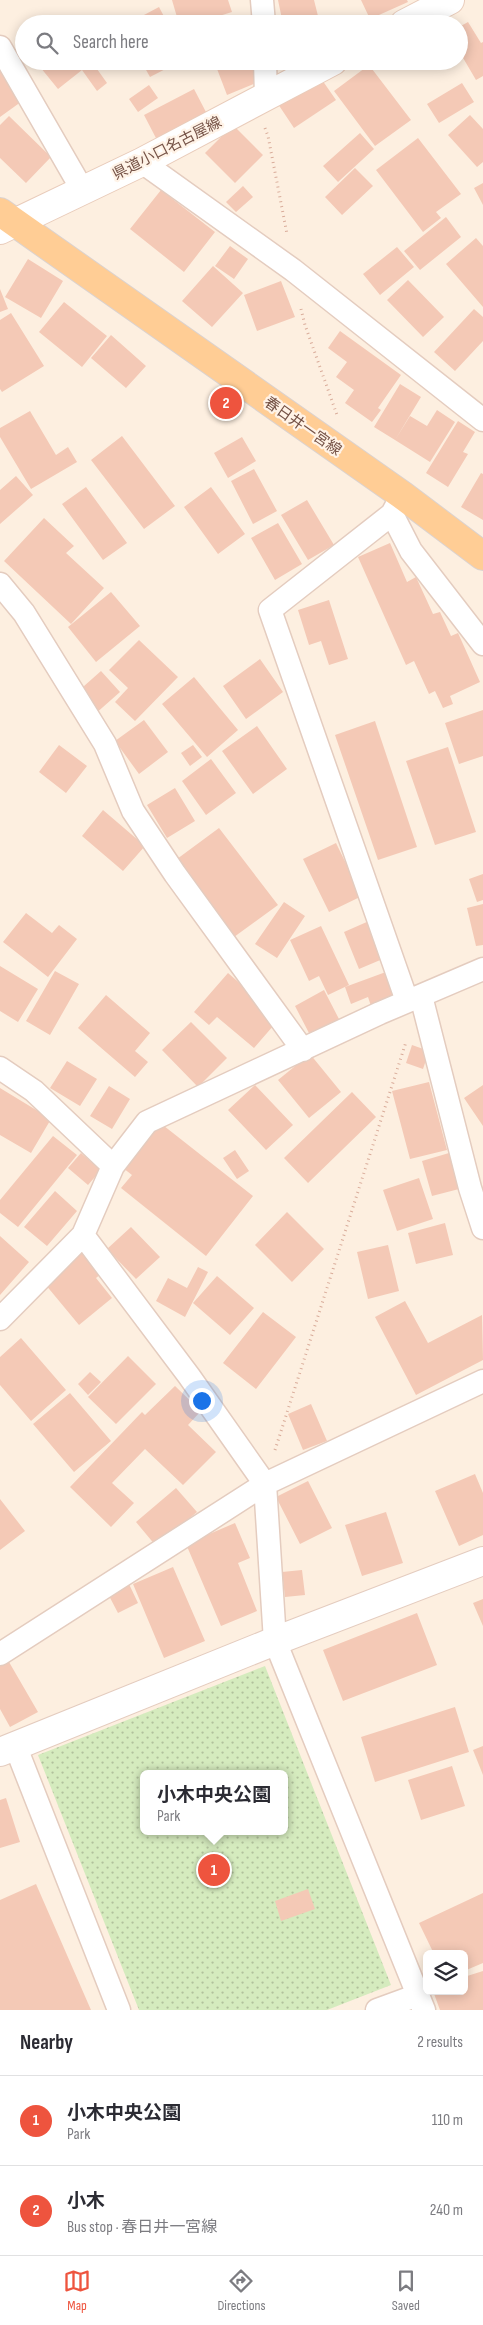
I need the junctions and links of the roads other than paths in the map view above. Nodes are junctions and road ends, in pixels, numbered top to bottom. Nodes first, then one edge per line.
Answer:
1 (262, 0) edge
2 (450, 0) edge
3 (263, 15) edge
4 (421, 15) edge
5 (0, 46) edge
6 (265, 70) edge
7 (316, 70) edge
8 (266, 96) junction
9 (142, 162) junction
10 (83, 190) junction
11 (5, 222) edge
12 (483, 420) edge
13 (397, 504) junction
14 (483, 556) edge
15 (0, 584) edge
16 (483, 644) edge
17 (483, 969) edge
18 (414, 999) junction
19 (303, 1050) junction
20 (0, 1068) edge
21 (113, 1166) junction
22 (476, 1185) edge
23 (483, 1228) edge
24 (83, 1235) junction
25 (0, 1319) edge
26 (483, 1381) edge
27 (265, 1484) junction
28 (483, 1561) edge
29 (275, 1641) junction
30 (0, 1654) edge
31 (8, 1749) edge
32 (421, 2002) edge
33 (119, 2010) edge
34 (377, 2010) edge

1 - 3 street
2 - 4 street
5 - 10 street
6 - 8 street
7 - 8 street, 県道小口名古屋線
8 - 9 street, 県道小口名古屋線
9 - 10 street, 県道小口名古屋線
9 - 12 street
10 - 11 street, 県道小口名古屋線
11 - 13 main road, 春日井一宮線
13 - 14 main road, 春日井一宮線
13 - 16 street
13 - 18 street
15 - 19 street
17 - 18 street
18 - 19 street
18 - 22 street
19 - 21 street
20 - 21 street
21 - 24 street
22 - 23 street
24 - 25 street
24 - 27 street
26 - 27 street
27 - 29 street
27 - 30 street
28 - 29 street
29 - 31 street
29 - 32 street
31 - 33 street
32 - 34 street

